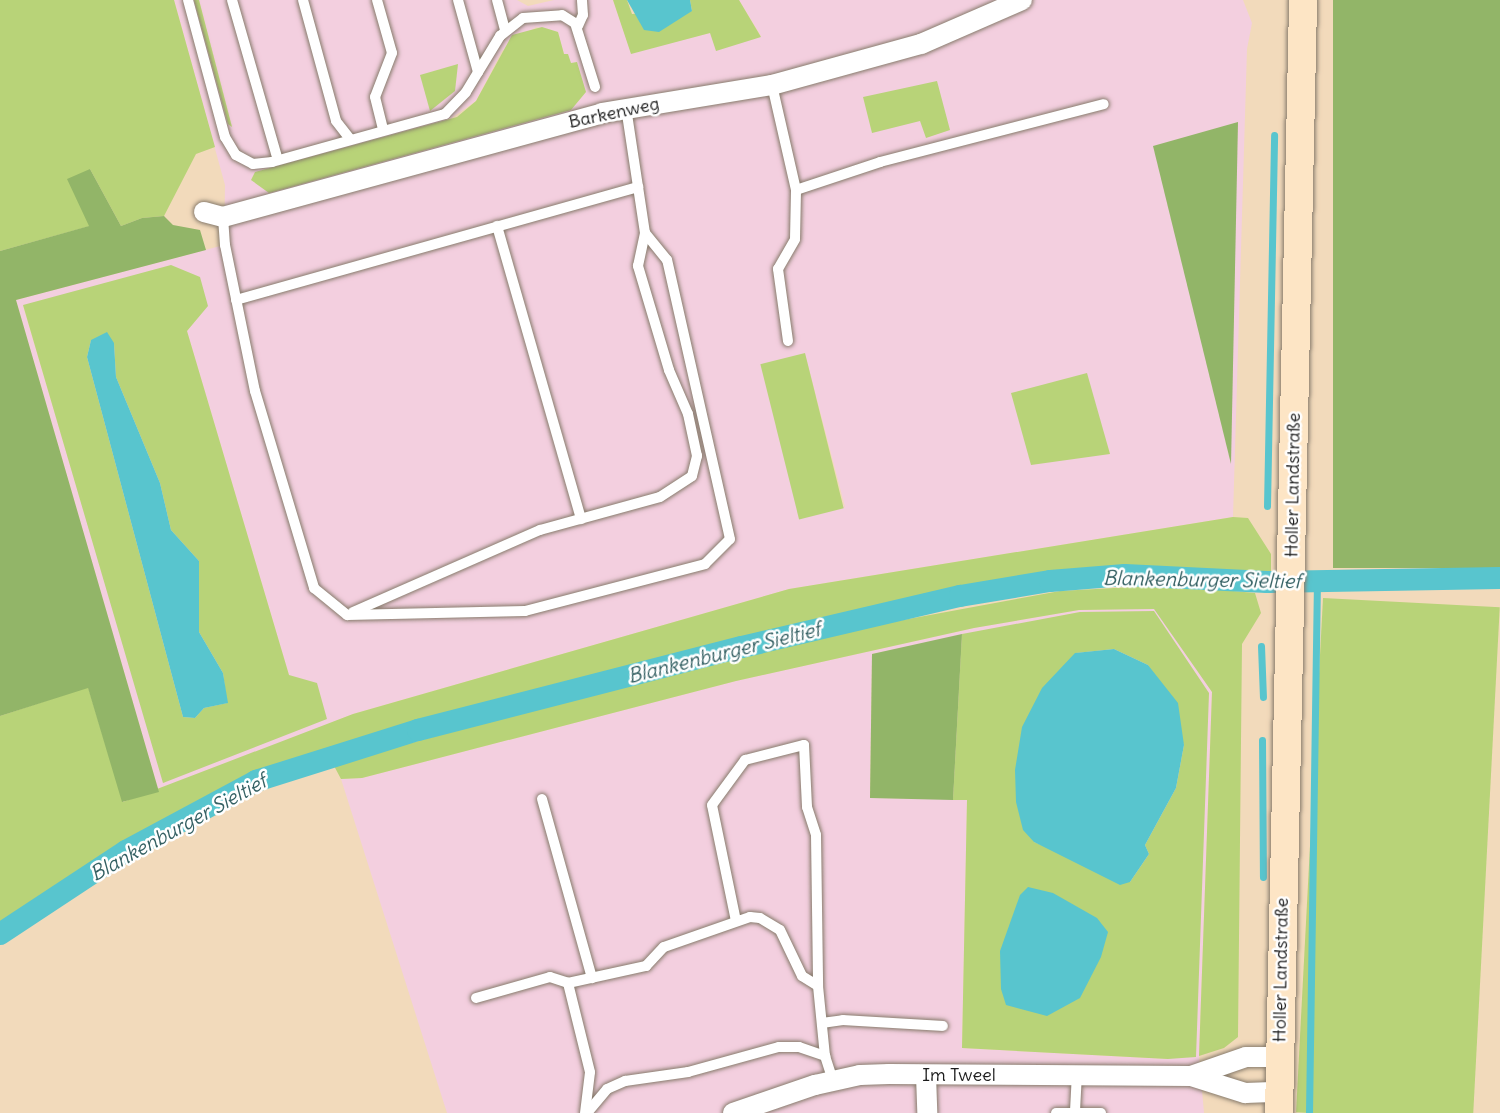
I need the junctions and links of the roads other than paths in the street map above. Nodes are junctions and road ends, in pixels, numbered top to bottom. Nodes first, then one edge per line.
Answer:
1 (188, 0) edge
2 (232, 0) edge
3 (303, 0) edge
4 (377, 0) edge
5 (458, 0) edge
6 (497, 0) edge
7 (582, 0) edge
8 (1022, 0) edge
9 (1303, 0) edge
10 (578, 26) junction
11 (505, 30) junction
12 (478, 72) junction
13 (772, 85) junction
14 (595, 87) dead end
15 (1104, 104) dead end
16 (626, 108) junction
17 (383, 130) junction
18 (350, 139) junction
19 (278, 160) junction
20 (638, 187) junction
21 (796, 190) junction
22 (214, 215) joint
23 (496, 226) junction
24 (645, 233) junction
25 (236, 300) junction
26 (788, 341) dead end
27 (581, 519) junction
28 (347, 615) junction
29 (542, 799) dead end
30 (736, 921) junction
31 (592, 978) junction
32 (568, 983) junction
33 (818, 986) junction
34 (476, 998) dead end
35 (822, 1023) junction
36 (943, 1026) dead end
37 (825, 1056) junction
38 (1279, 1057) junction
39 (1077, 1074) junction
40 (926, 1075) junction
41 (1191, 1076) junction
42 (833, 1081) junction
43 (1279, 1103) edge
44 (1075, 1111) junction
45 (586, 1113) edge
46 (733, 1113) edge
47 (927, 1113) edge
48 (1056, 1113) edge
49 (1101, 1113) edge

1 - 19 lane
2 - 19 lane
3 - 18 lane
4 - 17 lane
5 - 12 lane
6 - 11 lane
7 - 10 lane
8 - 13 street, Barkenweg
9 - 38 main road, Holler Landstraße
10 - 11 lane
10 - 14 lane
11 - 12 lane
12 - 17 lane
13 - 16 street, Barkenweg
13 - 21 lane
15 - 21 lane
16 - 20 lane
16 - 22 street, Barkenweg
17 - 18 lane
18 - 19 lane
20 - 23 lane
20 - 24 lane
21 - 26 lane
22 - 25 lane
23 - 25 lane
23 - 27 lane
24 - 27 lane
24 - 28 lane
25 - 28 lane
27 - 28 lane
29 - 31 lane
30 - 31 lane
30 - 33 lane
30 - 33 lane
31 - 32 lane
32 - 34 lane
32 - 45 lane
33 - 35 lane
35 - 36 lane
35 - 37 lane
37 - 42 lane
37 - 45 lane
38 - 41 street, Im Tweel
38 - 43 main road, Holler Landstraße
39 - 40 street, Im Tweel
39 - 41 street, Im Tweel
39 - 44 lane
40 - 42 street, Im Tweel
40 - 47 street
41 - 43 street, Im Tweel
42 - 46 street, Im Tweel
44 - 48 lane
44 - 49 lane

